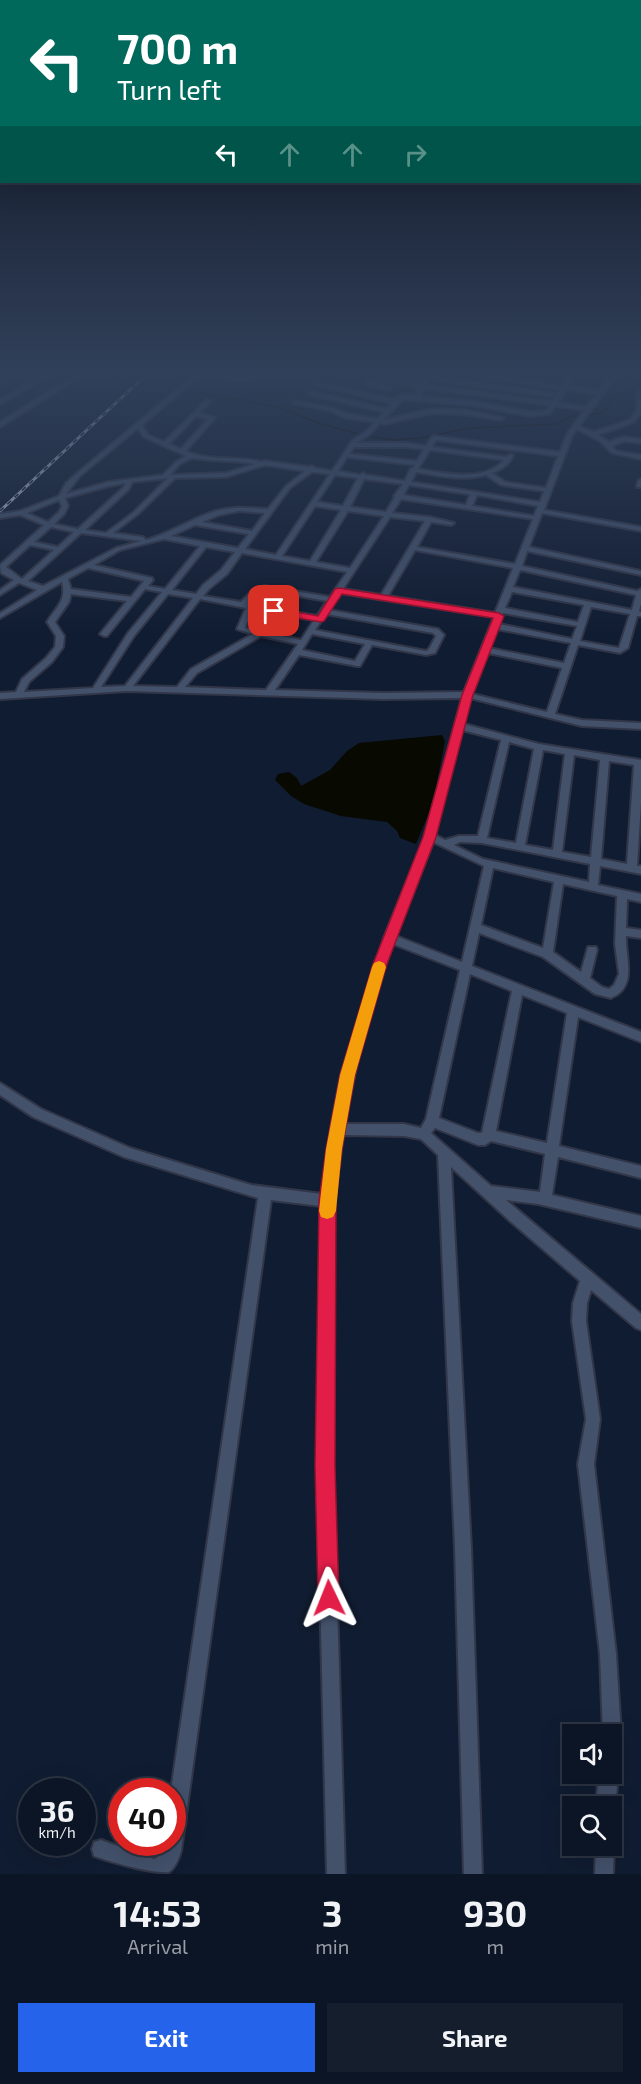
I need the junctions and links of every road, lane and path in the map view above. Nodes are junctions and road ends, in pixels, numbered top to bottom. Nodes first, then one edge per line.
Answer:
1 (94, 460) edge
2 (183, 460) edge
3 (243, 460) edge
4 (342, 460) edge
5 (377, 460) edge
6 (419, 460) edge
7 (508, 460) edge
8 (559, 460) edge
9 (259, 464) junction
10 (415, 467) junction
11 (312, 468) junction
12 (335, 472) junction
13 (487, 473) junction
14 (363, 475) junction
15 (165, 476) junction
16 (174, 476) junction
17 (129, 480) junction
18 (406, 482) junction
19 (548, 490) junction
20 (469, 492) junction
21 (397, 496) junction
22 (62, 497) junction
23 (314, 504) junction
24 (345, 507) junction
25 (468, 507) junction
26 (269, 511) junction
27 (540, 511) junction
28 (21, 513) junction
29 (387, 513) junction
30 (0, 516) edge
31 (430, 519) junction
32 (451, 522) dead end
33 (194, 523) junction
34 (50, 524) junction
35 (641, 529) edge
36 (81, 531) junction
37 (253, 533) junction
38 (108, 534) junction
39 (164, 537) junction
40 (149, 540) junction
41 (28, 543) junction
42 (204, 545) junction
43 (413, 548) junction
44 (59, 549) junction
45 (526, 549) junction
46 (239, 551) junction
47 (278, 557) junction
48 (312, 563) junction
49 (86, 566) junction
50 (518, 567) junction
51 (352, 571) junction
52 (641, 573) edge
53 (64, 577) junction
54 (20, 581) junction
55 (144, 587) junction
56 (43, 590) junction
57 (510, 590) junction
58 (69, 591) junction
59 (339, 591) junction
60 (166, 592) junction
61 (641, 592) edge
62 (0, 593) edge
63 (198, 598) junction
64 (383, 599) junction
65 (133, 600) junction
66 (333, 600) junction
67 (588, 604) junction
68 (246, 606) junction
69 (638, 614) edge
70 (0, 616) edge
71 (323, 616) junction
72 (499, 617) junction
73 (581, 626) junction
74 (312, 632) junction
75 (104, 634) dead end
76 (258, 634) junction
77 (575, 642) junction
78 (304, 643) junction
79 (370, 643) junction
80 (486, 650) junction
81 (298, 652) junction
82 (567, 666) junction
83 (127, 688) junction
84 (180, 688) junction
85 (96, 689) junction
86 (269, 692) junction
87 (19, 695) junction
88 (467, 695) junction
89 (0, 696) edge
90 (550, 716) junction
91 (459, 726) junction
92 (641, 726) edge
93 (506, 737) junction
94 (539, 747) junction
95 (570, 752) junction
96 (605, 758) junction
97 (640, 763) edge
98 (430, 837) junction
99 (482, 840) junction
100 (445, 844) junction
101 (520, 847) junction
102 (557, 854) junction
103 (594, 861) junction
104 (489, 864) junction
105 (636, 869) edge
106 (559, 880) junction
107 (593, 888) junction
108 (622, 894) junction
109 (641, 898) edge
110 (474, 927) junction
111 (620, 931) junction
112 (641, 934) edge
113 (389, 938) junction
114 (592, 950) dead end
115 (547, 954) junction
116 (465, 968) junction
117 (584, 979) junction
118 (518, 989) junction
119 (573, 1010) junction
120 (641, 1037) edge
121 (0, 1088) edge
122 (432, 1121) junction
123 (337, 1129) junction
124 (424, 1134) junction
125 (489, 1135) junction
126 (552, 1151) junction
127 (444, 1152) junction
128 (641, 1172) edge
129 (487, 1192) junction
130 (265, 1194) junction
131 (545, 1200) junction
132 (327, 1201) junction
133 (641, 1222) edge
134 (588, 1277) junction
135 (641, 1323) edge
136 (611, 1724) edge
137 (101, 1849) dead end
138 (605, 1856) edge
139 (144, 1869) edge
140 (336, 1874) edge
141 (473, 1874) edge
142 (604, 1874) edge

1 - 22 street
2 - 15 street
3 - 9 street
4 - 12 street
5 - 10 street
6 - 10 street
7 - 13 street
8 - 19 street
9 - 11 street
9 - 16 street
10 - 13 street
10 - 18 street
11 - 12 street
11 - 26 street
12 - 14 street
12 - 23 street
13 - 19 street
14 - 18 street
14 - 24 street
15 - 16 street
15 - 17 street
16 - 38 street
17 - 22 street
17 - 36 street
18 - 20 street
18 - 21 street
19 - 27 street
20 - 25 street
20 - 27 street
21 - 25 street
21 - 29 street
22 - 28 street
22 - 34 street
23 - 24 street
23 - 47 street
24 - 29 street
24 - 48 street
25 - 27 street
26 - 33 street
26 - 37 street
27 - 35 street
27 - 45 street
28 - 30 street
28 - 34 street
29 - 31 street
29 - 51 street
31 - 32 street
31 - 43 street
33 - 37 street
33 - 39 street
34 - 36 street
34 - 41 street
36 - 38 street
36 - 44 street
37 - 46 street
38 - 40 street
39 - 40 street
39 - 42 street
40 - 49 street
41 - 44 street
41 - 54 street
42 - 46 street
42 - 60 street
43 - 50 street
43 - 64 street
44 - 54 street
45 - 50 street
45 - 52 street
46 - 47 street
46 - 63 street
47 - 48 street
48 - 51 street
49 - 53 street
49 - 55 street
50 - 57 street
50 - 61 street
51 - 59 street
53 - 56 street
53 - 58 street
54 - 56 street
54 - 62 street
55 - 60 street
55 - 65 street
56 - 70 street
57 - 67 street
57 - 72 street
58 - 65 street
58 - 87 street
59 - 64 street
59 - 66 street
60 - 63 street
60 - 85 street
61 - 69 street
63 - 68 street
63 - 83 street
64 - 72 street
65 - 75 street
66 - 68 street
66 - 71 street
67 - 69 street
67 - 73 street
68 - 71 street
68 - 76 street
69 - 77 street
71 - 74 street
71 - 79 street
72 - 73 street
72 - 77 street
72 - 80 street
73 - 77 street
74 - 78 street
74 - 79 street
76 - 78 street
76 - 84 street
77 - 82 street
78 - 81 street
79 - 81 street
80 - 82 street
80 - 88 street
81 - 86 street
82 - 90 street
83 - 84 street
83 - 85 street
84 - 86 street
85 - 87 street
86 - 88 street
87 - 89 street
88 - 90 street
88 - 91 street
90 - 92 street
91 - 93 street
91 - 98 street
93 - 94 street
93 - 99 street
94 - 95 street
94 - 101 street
95 - 96 street
95 - 102 street
96 - 97 street
96 - 103 street
97 - 105 street
98 - 100 street
98 - 113 street
99 - 100 street
99 - 101 street
100 - 104 street
101 - 102 street
102 - 103 street
103 - 105 street
103 - 107 street
104 - 106 street
104 - 110 street
106 - 107 street
106 - 115 street
107 - 108 street
108 - 109 street
108 - 111 street
110 - 115 street
110 - 116 street
111 - 112 street
111 - 117 street
113 - 116 street
113 - 123 street
114 - 117 street
115 - 117 street
116 - 118 street
116 - 122 street
118 - 119 street
118 - 125 street
119 - 120 street
119 - 126 street
121 - 130 street
122 - 124 street
122 - 125 street
123 - 124 street
123 - 132 street
124 - 127 street
125 - 126 street
126 - 128 street
126 - 131 street
127 - 129 street
127 - 141 street
129 - 131 street
129 - 134 street
130 - 132 street
130 - 139 street
131 - 133 street
132 - 140 street
134 - 135 street
134 - 136 street
137 - 139 street
138 - 142 street

